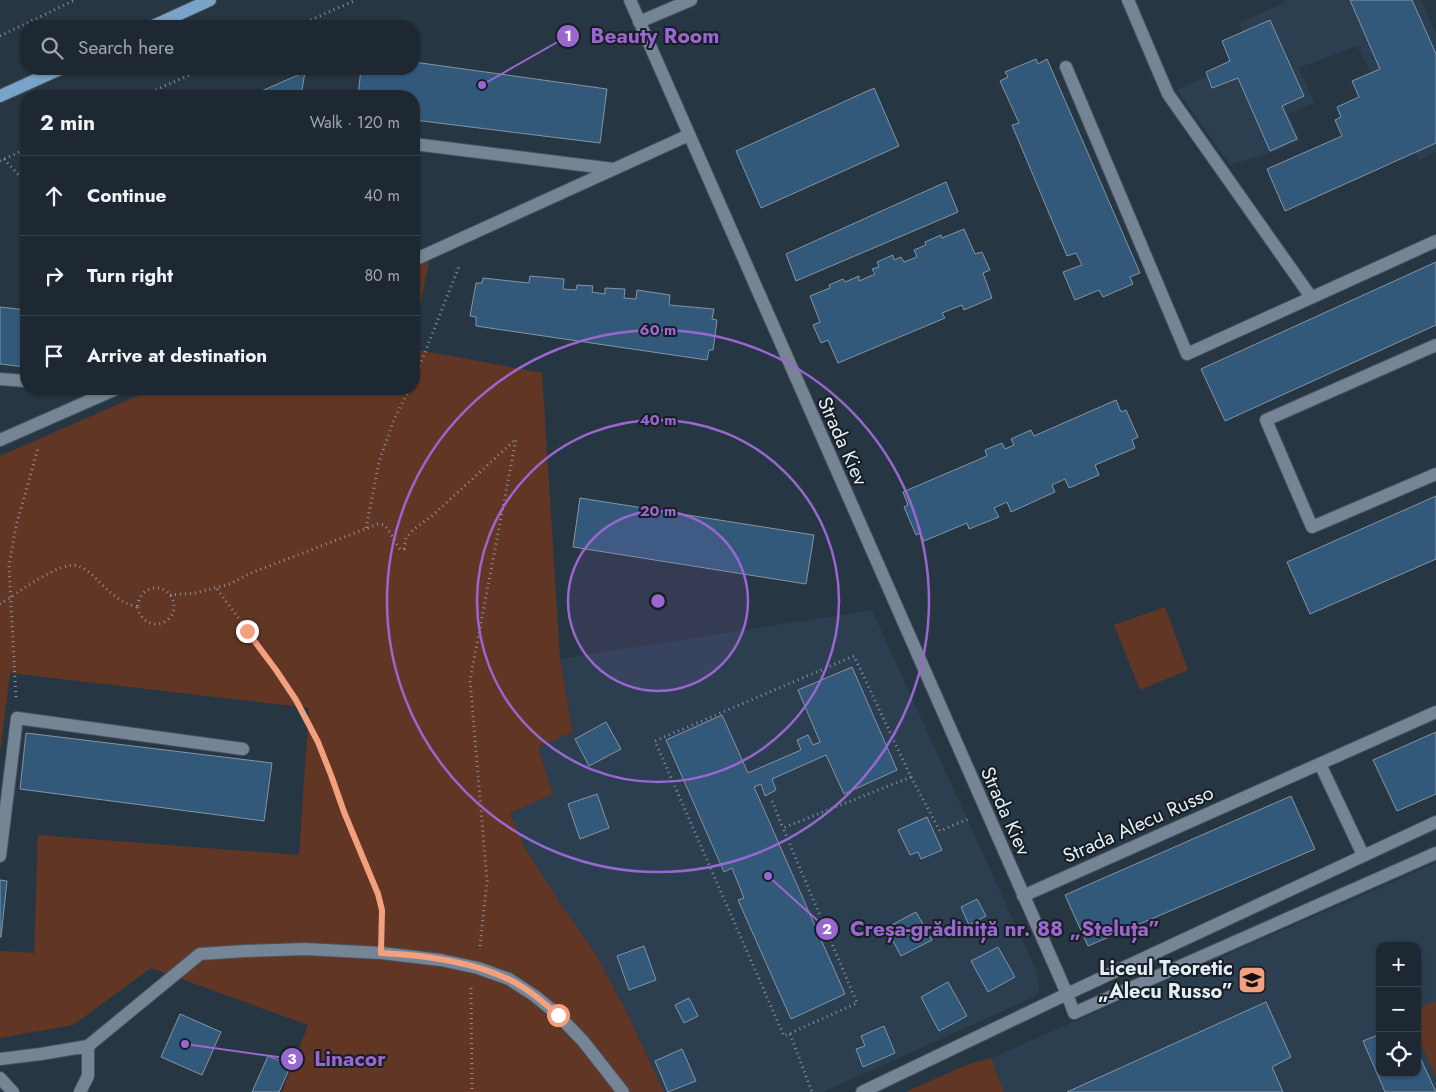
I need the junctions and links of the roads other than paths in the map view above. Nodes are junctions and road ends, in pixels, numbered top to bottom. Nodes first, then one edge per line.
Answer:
1 (210, 0) edge
2 (630, 0) edge
3 (691, 0) edge
4 (1128, 0) edge
5 (188, 5) edge
6 (162, 20) edge
7 (640, 22) junction
8 (1066, 67) dead end
9 (47, 75) edge
10 (0, 96) edge
11 (689, 135) junction
12 (420, 145) edge
13 (613, 169) junction
14 (1436, 241) edge
15 (420, 257) edge
16 (1311, 297) junction
17 (1436, 345) edge
18 (0, 379) edge
19 (20, 381) edge
20 (102, 395) edge
21 (0, 440) edge
22 (1436, 474) edge
23 (1436, 712) edge
24 (243, 749) dead end
25 (1320, 764) junction
26 (1436, 822) edge
27 (1436, 853) edge
28 (1364, 855) junction
29 (0, 856) edge
30 (1023, 896) junction
31 (1066, 994) junction
32 (88, 1046) junction
33 (0, 1059) edge
34 (0, 1078) edge
35 (13, 1092) edge
36 (80, 1092) edge
37 (623, 1092) edge
38 (862, 1092) edge

1 - 5 main road
2 - 7 street, Strada Kiev
3 - 7 street
4 - 16 street
5 - 6 main road
7 - 11 street, Strada Kiev
8 - 16 street
9 - 10 main road
11 - 13 street
11 - 30 street, Strada Kiev
12 - 13 street
13 - 15 street
14 - 16 street
17 - 22 street
18 - 19 street
20 - 21 street
23 - 25 street, Strada Alecu Russo
24 - 29 street
25 - 28 street
25 - 30 street, Strada Alecu Russo
26 - 28 street
27 - 31 street
28 - 31 street
30 - 31 street
31 - 38 street
32 - 33 street
32 - 36 street
32 - 37 street
34 - 35 street

